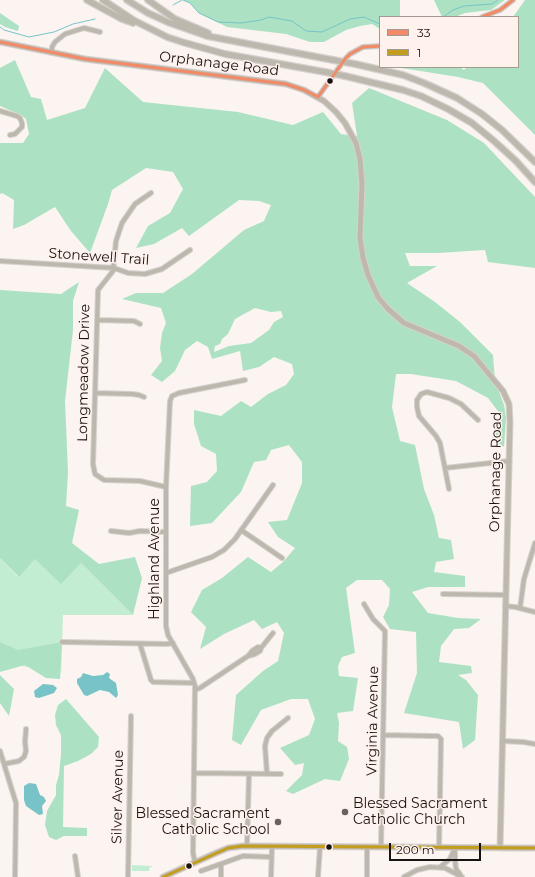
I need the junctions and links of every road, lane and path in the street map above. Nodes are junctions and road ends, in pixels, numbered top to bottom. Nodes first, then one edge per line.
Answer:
1 (87, 0) edge
2 (103, 0) edge
3 (127, 0) edge
4 (148, 0) edge
5 (513, 0) edge
6 (485, 16) edge
7 (100, 32) dead end
8 (167, 37) junction
9 (227, 40) junction
10 (0, 42) edge
11 (379, 46) edge
12 (52, 53) junction
13 (318, 97) junction
14 (0, 111) edge
15 (10, 135) dead end
16 (535, 162) edge
17 (535, 182) edge
18 (151, 193) dead end
19 (190, 250) dead end
20 (0, 260) edge
21 (114, 268) junction
22 (96, 320) junction
23 (140, 324) dead end
24 (245, 380) dead end
25 (95, 393) junction
26 (144, 397) dead end
27 (478, 420) dead end
28 (509, 461) junction
29 (445, 468) junction
30 (273, 485) dead end
31 (166, 487) junction
32 (448, 489) dead end
33 (111, 530) dead end
34 (241, 530) junction
35 (166, 532) junction
36 (535, 542) edge
37 (535, 552) edge
38 (531, 557) junction
39 (282, 558) dead end
40 (166, 573) junction
41 (443, 594) dead end
42 (506, 595) junction
43 (364, 604) dead end
44 (506, 606) junction
45 (520, 608) junction
46 (535, 612) edge
47 (273, 633) dead end
48 (62, 642) dead end
49 (173, 643) junction
50 (140, 644) junction
51 (194, 683) junction
52 (195, 690) junction
53 (131, 716) dead end
54 (288, 718) dead end
55 (26, 729) dead end
56 (383, 735) junction
57 (503, 741) junction
58 (535, 744) edge
59 (0, 751) edge
60 (4, 764) junction
61 (194, 773) junction
62 (249, 774) junction
63 (267, 774) junction
64 (280, 774) dead end
65 (247, 846) junction
66 (272, 847) junction
67 (320, 847) junction
68 (367, 847) junction
69 (381, 847) junction
70 (439, 848) junction
71 (455, 848) junction
72 (500, 848) junction
73 (535, 848) edge
74 (75, 856) dead end
75 (271, 857) junction
76 (195, 862) junction
77 (221, 864) junction
78 (440, 868) junction
79 (201, 871) dead end
80 (169, 876) edge
81 (15, 877) edge
82 (78, 877) edge
83 (128, 877) edge
84 (163, 877) edge
85 (221, 877) edge
86 (271, 877) edge
87 (318, 877) edge
88 (367, 877) edge
89 (404, 877) edge
90 (462, 877) edge

1 - 8 highway
2 - 8 highway
3 - 9 highway
4 - 9 highway
5 - 6 street
7 - 12 street
8 - 17 highway, bridge
9 - 16 highway, bridge
10 - 12 main road, Orphanage Road
11 - 13 street
12 - 13 main road, Orphanage Road
13 - 28 main road, Orphanage Road
14 - 15 street
18 - 21 street
19 - 21 street, Stonewell Trail
20 - 21 street, Stonewell Trail
21 - 22 street, Longmeadow Drive
22 - 23 street
22 - 25 street, Longmeadow Drive
24 - 31 street, Highland Avenue
25 - 26 street
25 - 31 street, Longmeadow Drive
27 - 29 street
28 - 29 street
28 - 42 main road, Orphanage Road
29 - 32 street
30 - 34 street
31 - 35 street, Highland Avenue
33 - 35 street
34 - 39 street
34 - 40 street
35 - 40 street, Highland Avenue
36 - 38 street
37 - 38 street
38 - 45 street
40 - 49 street, Highland Avenue
41 - 42 street
42 - 44 main road, Orphanage Road
43 - 56 street, Virginia Avenue
44 - 45 street
44 - 57 main road, Orphanage Road
45 - 46 street
47 - 52 street
48 - 50 street
49 - 50 street
49 - 51 street, Highland Avenue
50 - 51 street
51 - 52 street, Highland Avenue
52 - 61 street, Highland Avenue
53 - 83 street, Silver Avenue
54 - 63 street
55 - 60 street
56 - 69 street, Virginia Avenue
56 - 70 street
57 - 58 street
57 - 72 main road, Orphanage Road
59 - 60 street
60 - 81 street
61 - 62 street
61 - 76 street, Highland Avenue
62 - 63 street
62 - 65 street
63 - 64 street
65 - 66 main road
65 - 76 main road
66 - 67 main road
66 - 75 street
67 - 68 main road
67 - 87 street
68 - 69 main road
68 - 88 street
69 - 70 main road
70 - 71 main road
71 - 72 main road
71 - 78 street
71 - 90 street
72 - 73 main road
74 - 82 street
75 - 77 street
75 - 86 street
76 - 80 main road
77 - 79 street
77 - 85 street
78 - 89 street
78 - 90 street
80 - 84 main road

